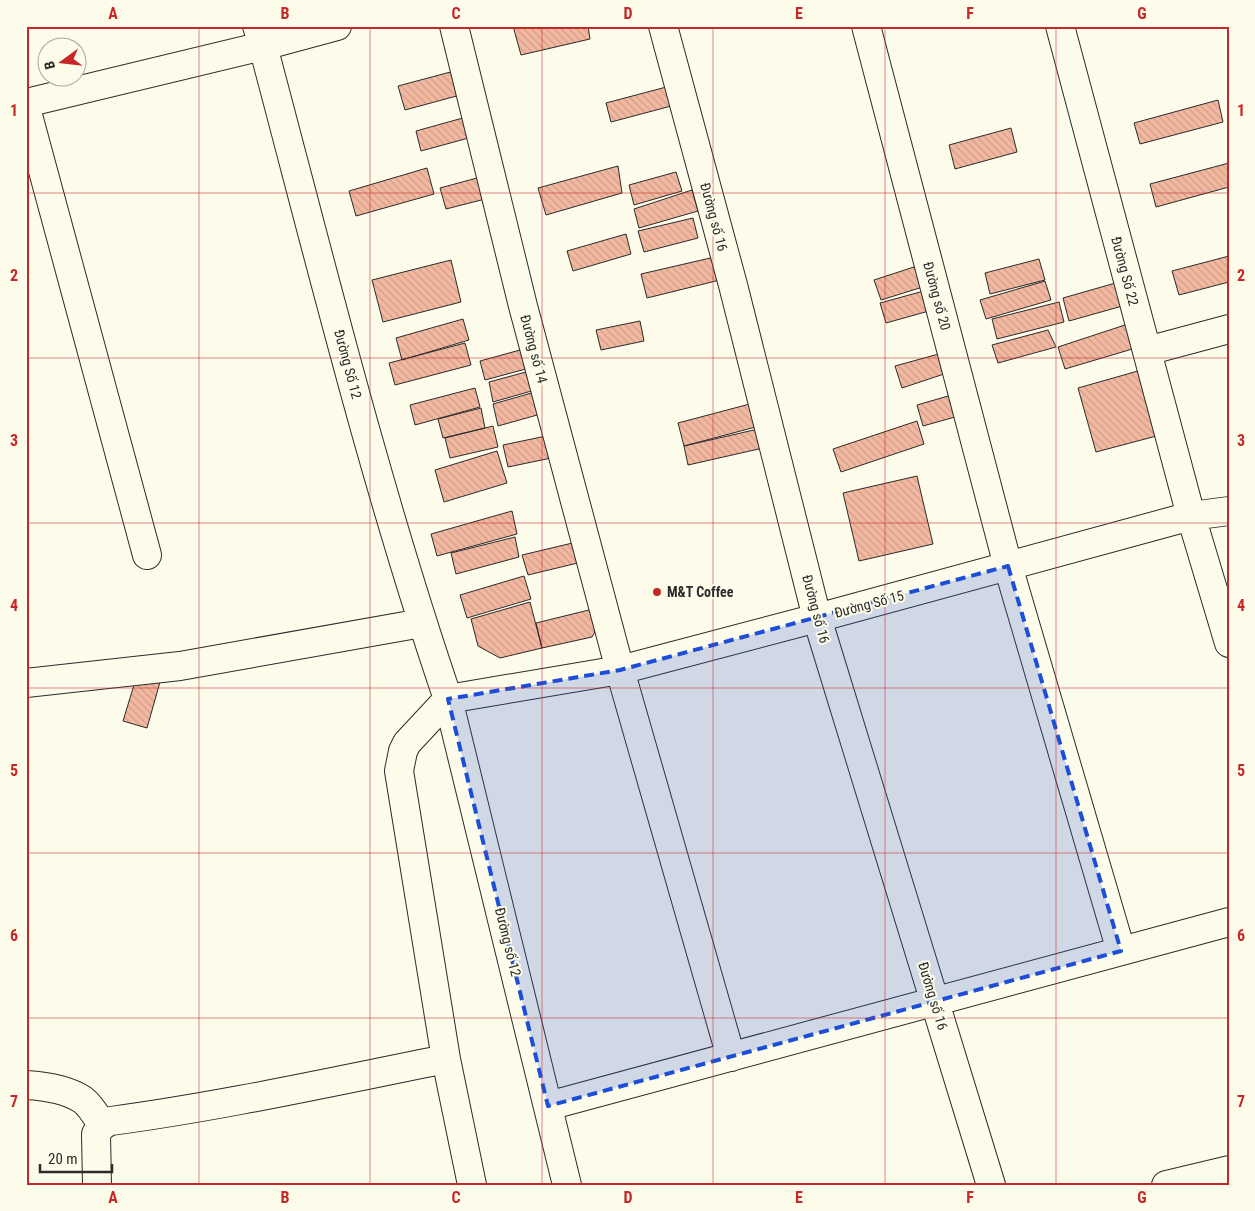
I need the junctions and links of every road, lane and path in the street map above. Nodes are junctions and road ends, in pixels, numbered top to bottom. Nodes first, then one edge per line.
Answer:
1 (337, 26) edge
2 (454, 26) edge
3 (663, 26) edge
4 (866, 26) edge
5 (1060, 26) edge
6 (260, 36) edge
7 (26, 103) edge
8 (26, 108) edge
9 (1229, 329) edge
10 (1147, 351) junction
11 (1229, 511) edge
12 (1191, 516) junction
13 (147, 555) dead end
14 (1008, 566) junction
15 (817, 618) junction
16 (422, 623) junction
17 (1229, 643) edge
18 (620, 670) junction
19 (26, 683) edge
20 (448, 699) junction
21 (1229, 922) edge
22 (1121, 951) junction
23 (731, 1057) junction
24 (446, 1058) junction
25 (26, 1084) edge
26 (548, 1106) junction
27 (102, 1125) junction
28 (1229, 1170) edge
29 (97, 1185) edge
30 (472, 1185) edge
31 (567, 1185) edge
32 (991, 1185) edge
33 (1166, 1185) edge

1 - 6 street
2 - 18 street, Đường số 14
3 - 15 street, Đường số 16
4 - 14 street, Đường số 20
5 - 10 street, Đường Số 22
6 - 7 street
6 - 16 street, Đường Số 12
8 - 13 street
9 - 10 street
10 - 12 street, Đường Số 22
11 - 12 street, Đường Số 15
12 - 14 street, Đường Số 15
12 - 17 street
14 - 15 street, Đường Số 15
14 - 22 street, Đường số 20
15 - 18 street, Đường Số 15
15 - 32 street, Đường số 16
16 - 19 street
16 - 20 street, Đường Số 12
18 - 20 street, Đường Số 15
18 - 23 street, Đường số 14
20 - 24 street
20 - 26 street, Đường số 12
21 - 22 street
22 - 23 street
23 - 26 street
24 - 27 street
24 - 30 street
25 - 27 street
26 - 31 street, Đường số 12
27 - 29 street
28 - 33 street

